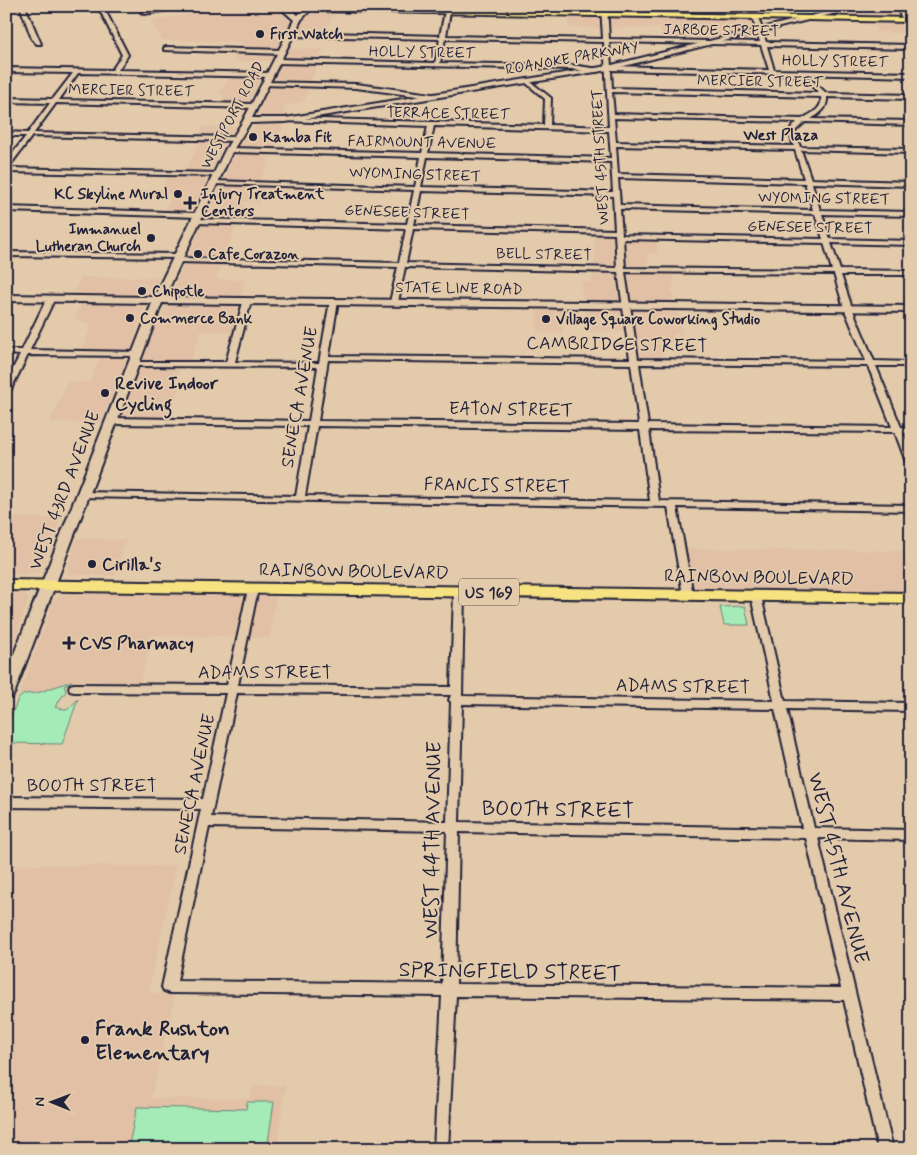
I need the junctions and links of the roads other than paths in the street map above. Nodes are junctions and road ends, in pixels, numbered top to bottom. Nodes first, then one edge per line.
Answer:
1 (22, 6) edge
2 (100, 6) edge
3 (193, 6) edge
4 (281, 6) edge
5 (300, 6) edge
6 (861, 6) edge
7 (899, 6) edge
8 (310, 7) edge
9 (448, 9) edge
10 (604, 10) edge
11 (144, 12) dead end
12 (754, 17) junction
13 (813, 18) junction
14 (298, 19) junction
15 (909, 23) edge
16 (759, 32) junction
17 (291, 34) junction
18 (442, 37) junction
19 (606, 40) junction
20 (39, 43) dead end
21 (714, 43) junction
22 (763, 44) junction
23 (911, 47) edge
24 (166, 50) dead end
25 (282, 52) junction
26 (277, 61) junction
27 (436, 65) junction
28 (608, 68) junction
29 (6, 70) edge
30 (597, 70) junction
31 (77, 71) junction
32 (114, 72) junction
33 (772, 72) junction
34 (791, 72) junction
35 (270, 75) junction
36 (911, 75) edge
37 (527, 81) junction
38 (266, 84) junction
39 (384, 88) junction
40 (609, 90) junction
41 (824, 95) junction
42 (432, 96) junction
43 (911, 97) edge
44 (6, 100) edge
45 (55, 101) junction
46 (399, 101) junction
47 (255, 106) junction
48 (611, 116) junction
49 (285, 120) junction
50 (805, 120) junction
51 (247, 122) junction
52 (911, 123) edge
53 (430, 125) junction
54 (547, 127) junction
55 (612, 129) junction
56 (6, 134) edge
57 (30, 135) junction
58 (236, 139) junction
59 (613, 144) junction
60 (797, 148) junction
61 (229, 150) junction
62 (911, 151) edge
63 (424, 155) junction
64 (614, 160) junction
65 (6, 168) edge
66 (615, 176) junction
67 (216, 179) junction
68 (807, 181) junction
69 (911, 184) edge
70 (418, 188) junction
71 (616, 194) junction
72 (616, 207) junction
73 (6, 209) edge
74 (817, 212) junction
75 (911, 214) edge
76 (197, 218) junction
77 (410, 226) junction
78 (618, 235) junction
79 (827, 241) junction
80 (911, 243) edge
81 (6, 254) edge
82 (178, 258) junction
83 (402, 265) junction
84 (620, 270) junction
85 (836, 272) junction
86 (911, 274) edge
87 (6, 298) edge
88 (51, 298) junction
89 (158, 300) junction
90 (247, 301) junction
91 (334, 301) junction
92 (394, 302) junction
93 (624, 305) junction
94 (848, 308) junction
95 (911, 309) edge
96 (6, 352) edge
97 (25, 353) junction
98 (135, 359) junction
99 (633, 361) junction
100 (322, 362) junction
101 (230, 364) junction
102 (870, 364) junction
103 (911, 364) edge
104 (6, 390) edge
105 (111, 421) junction
106 (311, 423) junction
107 (644, 427) junction
108 (898, 430) junction
109 (911, 430) edge
110 (911, 462) edge
111 (82, 495) junction
112 (300, 498) junction
113 (655, 503) junction
114 (672, 504) junction
115 (911, 508) edge
116 (6, 585) edge
117 (47, 585) junction
118 (253, 589) junction
119 (459, 592) junction
120 (688, 595) junction
121 (756, 596) junction
122 (911, 598) edge
123 (10, 676) edge
124 (74, 688) dead end
125 (231, 690) junction
126 (6, 694) edge
127 (455, 696) junction
128 (779, 705) junction
129 (911, 707) edge
130 (6, 802) edge
131 (207, 804) junction
132 (204, 822) junction
133 (452, 827) junction
134 (811, 834) junction
135 (911, 835) edge
136 (169, 987) joint
137 (449, 991) junction
138 (850, 994) junction
139 (441, 1149) edge
140 (886, 1149) edge

1 - 20 street
2 - 32 street
3 - 11 street
4 - 14 street
5 - 8 main road
6 - 13 street, ROANOKE PARKWAY
7 - 15 street
8 - 9 main road
8 - 14 street, WESTPORT ROAD
9 - 10 main road
9 - 18 street
10 - 12 main road
10 - 19 street, WEST 45TH STREET
12 - 13 main road
12 - 16 street
13 - 15 main road
13 - 16 street, ROANOKE PARKWAY
14 - 17 street, WESTPORT ROAD
16 - 21 street, ROANOKE PARKWAY
16 - 22 street
17 - 18 street, JARBOE STREET
17 - 25 street, WESTPORT ROAD
18 - 19 street, JARBOE STREET
18 - 27 street
19 - 21 street, JARBOE STREET
19 - 28 street, WEST 45TH STREET
21 - 22 street, JARBOE STREET
21 - 28 street, ROANOKE PARKWAY
22 - 23 street, JARBOE STREET
22 - 33 street
24 - 25 street
25 - 26 street, WESTPORT ROAD
26 - 27 street, HOLLY STREET
26 - 35 street, WESTPORT ROAD
27 - 30 street, HOLLY STREET
28 - 30 street, ROANOKE PARKWAY
28 - 33 street, HOLLY STREET
28 - 40 street, WEST 45TH STREET
29 - 31 street
30 - 37 street, ROANOKE PARKWAY
31 - 32 street
31 - 45 street
32 - 35 street
33 - 34 street, HOLLY STREET
34 - 36 street, HOLLY STREET
34 - 41 street
35 - 38 street, WESTPORT ROAD
37 - 42 street, ROANOKE PARKWAY
37 - 54 street
38 - 39 street
38 - 47 street, WESTPORT ROAD
39 - 42 street
39 - 46 street
40 - 41 street, MERCIER STREET
40 - 48 street, WEST 45TH STREET
41 - 43 street, MERCIER STREET
41 - 50 street
42 - 46 street, ROANOKE PARKWAY
44 - 45 street, MERCIER STREET
45 - 47 street, MERCIER STREET
45 - 57 street
46 - 49 street, ROANOKE PARKWAY
47 - 51 street, WESTPORT ROAD
48 - 50 street
48 - 55 street, WEST 45TH STREET
49 - 51 street, ROANOKE PARKWAY
49 - 53 street, TERRACE STREET
50 - 52 street
50 - 60 street
51 - 58 street, WESTPORT ROAD
53 - 54 street, TERRACE STREET
53 - 63 street
54 - 55 street, TERRACE STREET
55 - 59 street, WEST 45TH STREET
56 - 57 street
57 - 58 street
57 - 65 street
58 - 61 street, WESTPORT ROAD
59 - 60 street
59 - 64 street, WEST 45TH STREET
60 - 62 street
60 - 68 street
61 - 63 street, FAIRMOUNT AVENUE
61 - 67 street, WESTPORT ROAD
63 - 64 street, FAIRMOUNT AVENUE
63 - 70 street
64 - 66 street, WEST 45TH STREET
65 - 67 street, WYOMING STREET
66 - 68 street
66 - 71 street, WEST 45TH STREET
67 - 70 street, WYOMING STREET
67 - 76 street, WESTPORT ROAD
68 - 69 street
68 - 74 street
70 - 71 street, WYOMING STREET
70 - 77 street
71 - 72 street, WEST 45TH STREET
72 - 74 street, WYOMING STREET
72 - 78 street, WEST 45TH STREET
73 - 76 street, GENESEE STREET
74 - 75 street, WYOMING STREET
74 - 79 street
76 - 77 street, GENESEE STREET
76 - 82 street, WESTPORT ROAD
77 - 78 street, GENESEE STREET
77 - 83 street
78 - 79 street, GENESEE STREET
78 - 84 street, WEST 45TH STREET
79 - 80 street, GENESEE STREET
79 - 85 street
81 - 82 street, BELL STREET
82 - 83 street, BELL STREET
82 - 89 street, WESTPORT ROAD
83 - 84 street, BELL STREET
83 - 92 street
84 - 85 street, BELL STREET
84 - 93 street, WEST 45TH STREET
85 - 86 street, BELL STREET
85 - 94 street
87 - 88 street, STATE LINE ROAD
88 - 89 street, STATE LINE ROAD
88 - 97 street
89 - 90 street, STATE LINE ROAD
89 - 98 street, WEST 43RD AVENUE
90 - 91 street, STATE LINE ROAD
90 - 101 street
91 - 92 street, STATE LINE ROAD
91 - 100 street, SENECA AVENUE
92 - 93 street, STATE LINE ROAD
93 - 94 street, STATE LINE ROAD
93 - 99 street
94 - 95 street, STATE LINE ROAD
94 - 102 street
96 - 97 street, CAMBRIDGE STREET
97 - 98 street, CAMBRIDGE STREET
97 - 104 street
98 - 101 street, CAMBRIDGE STREET
98 - 105 street, WEST 43RD AVENUE
99 - 100 street, CAMBRIDGE STREET
99 - 102 street, CAMBRIDGE STREET
99 - 107 street
100 - 101 street, CAMBRIDGE STREET
100 - 106 street, SENECA AVENUE
102 - 103 street, CAMBRIDGE STREET
102 - 108 street
105 - 106 street, EATON STREET
105 - 111 street, WEST 43RD AVENUE
106 - 107 street, EATON STREET
106 - 112 street, SENECA AVENUE
107 - 108 street, EATON STREET
107 - 113 street
108 - 109 street, EATON STREET
108 - 110 street
111 - 112 street, FRANCIS STREET
111 - 117 street, WEST 43RD AVENUE
112 - 113 street, FRANCIS STREET
113 - 114 street, FRANCIS STREET
114 - 115 street, FRANCIS STREET
114 - 120 street
116 - 117 main road, RAINBOW BOULEVARD / US 169
117 - 118 main road, RAINBOW BOULEVARD / US 169
117 - 123 street, WEST 43RD AVENUE
118 - 119 main road, RAINBOW BOULEVARD / US 169
118 - 125 street, SENECA AVENUE
119 - 120 main road, RAINBOW BOULEVARD / US 169
119 - 127 street, WEST 44TH AVENUE
120 - 121 main road, RAINBOW BOULEVARD / US 169
121 - 122 main road, RAINBOW BOULEVARD / US 169
121 - 128 street, WEST 45TH AVENUE
123 - 126 street, WEST 43RD AVENUE
124 - 125 street, ADAMS STREET
125 - 127 street, ADAMS STREET
125 - 131 street, SENECA AVENUE
127 - 128 street, ADAMS STREET
127 - 133 street, WEST 44TH AVENUE
128 - 129 street, ADAMS STREET
128 - 134 street, WEST 45TH AVENUE
130 - 131 street, BOOTH STREET
131 - 132 street, SENECA AVENUE
132 - 133 street, BOOTH STREET
132 - 136 street, SENECA AVENUE
133 - 134 street, BOOTH STREET
133 - 137 street, WEST 44TH AVENUE
134 - 135 street, BOOTH STREET
134 - 138 street, WEST 45TH AVENUE
136 - 137 street, SPRINGFIELD STREET
137 - 138 street, SPRINGFIELD STREET
137 - 139 street, WEST 44TH AVENUE
138 - 140 street, WEST 45TH AVENUE

